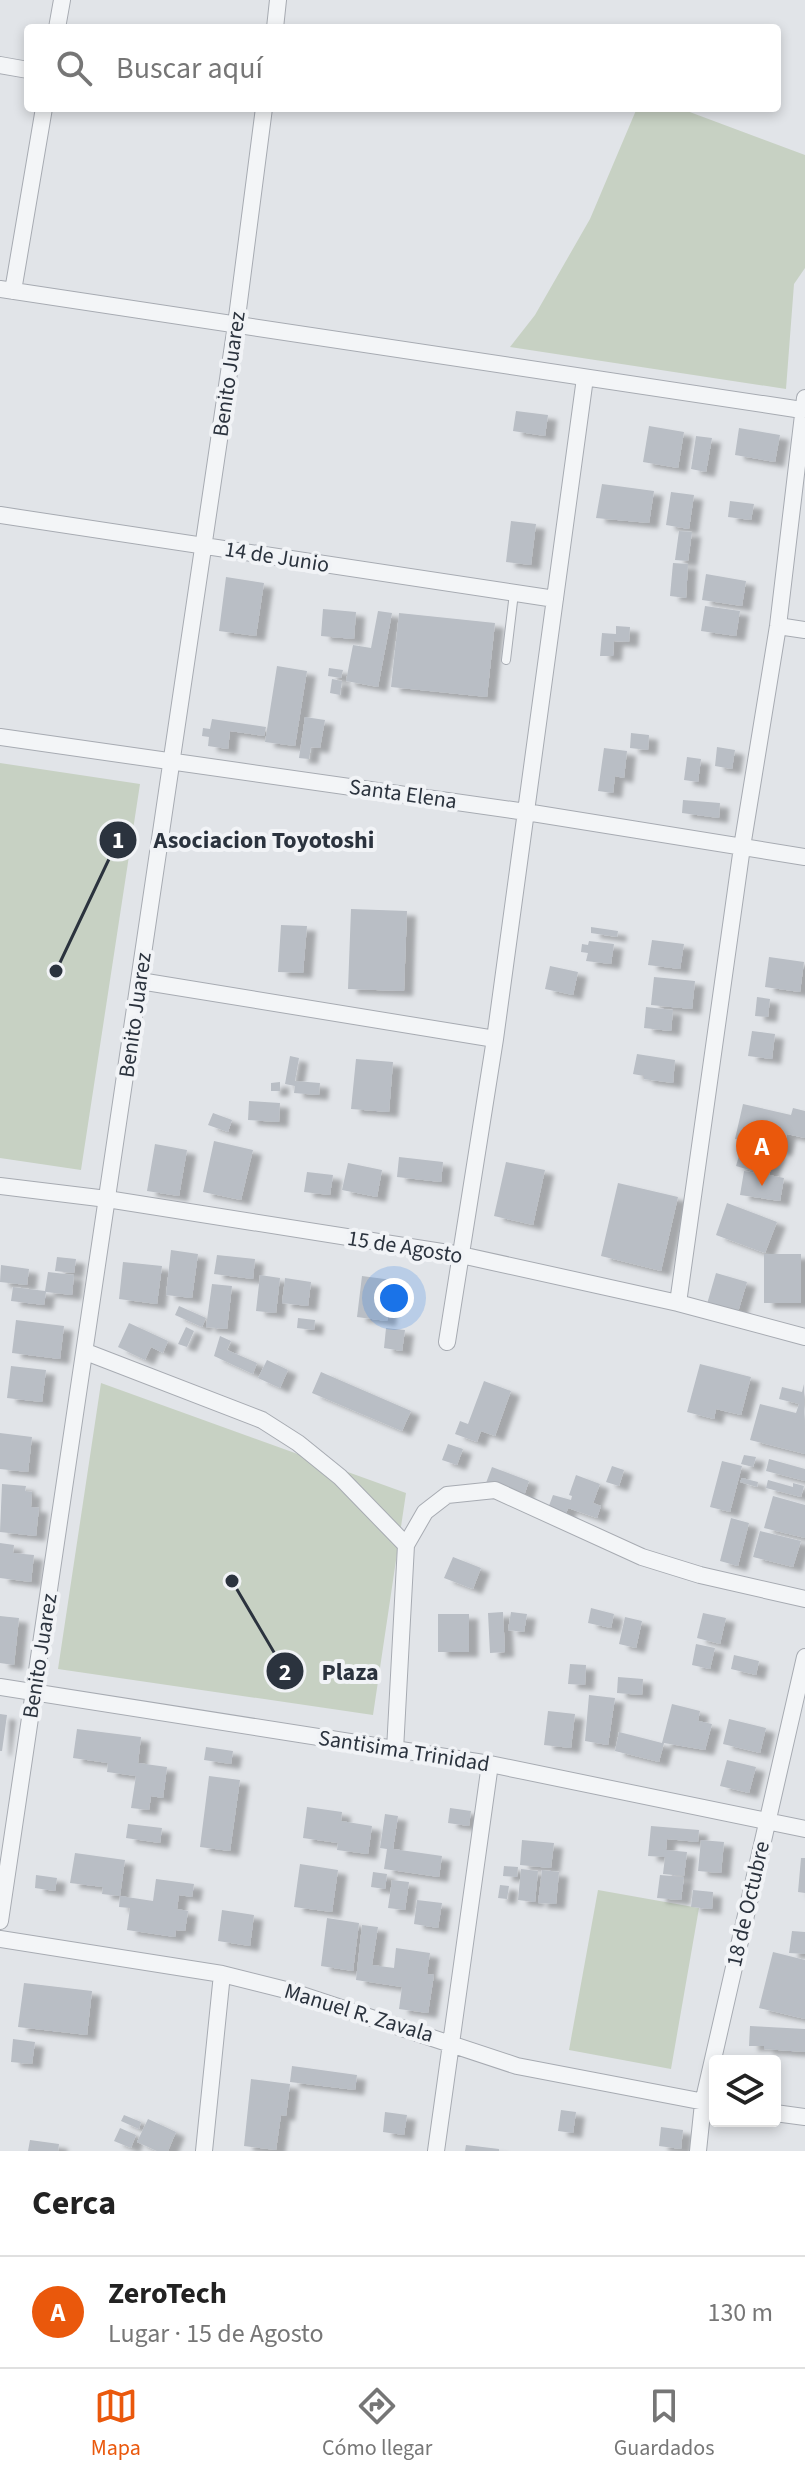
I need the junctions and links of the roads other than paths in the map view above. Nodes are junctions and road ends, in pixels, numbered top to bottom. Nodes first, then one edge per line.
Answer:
1 (62, 0) edge
2 (278, 0) edge
3 (58, 24) edge
4 (275, 24) edge
5 (0, 65) edge
6 (24, 69) edge
7 (43, 112) edge
8 (263, 112) edge
9 (7, 290) edge
10 (236, 325) junction
11 (585, 378) junction
12 (804, 404) edge
13 (0, 515) edge
14 (204, 546) junction
15 (514, 592) junction
16 (555, 599) junction
17 (778, 626) junction
18 (805, 630) edge
19 (506, 660) dead end
20 (0, 737) edge
21 (172, 760) junction
22 (526, 812) junction
23 (742, 847) junction
24 (805, 857) edge
25 (140, 981) junction
26 (495, 1039) junction
27 (0, 1186) edge
28 (107, 1199) junction
29 (461, 1255) junction
30 (678, 1303) junction
31 (805, 1337) edge
32 (447, 1342) dead end
33 (86, 1352) junction
34 (406, 1545) junction
35 (805, 1599) edge
36 (805, 1657) edge
37 (0, 1687) edge
38 (34, 1692) junction
39 (395, 1750) junction
40 (490, 1764) junction
41 (767, 1820) junction
42 (805, 1829) edge
43 (0, 1921) edge
44 (0, 1939) edge
45 (222, 1974) junction
46 (451, 2042) junction
47 (719, 2055) edge
48 (709, 2104) edge
49 (781, 2114) edge
50 (805, 2117) edge
51 (204, 2151) edge
52 (436, 2151) edge
53 (698, 2151) edge

1 - 3 street
2 - 4 street
5 - 6 street
7 - 9 street
8 - 10 street, Benito Juarez
9 - 10 street
10 - 11 street
10 - 14 street, Benito Juarez
11 - 12 street
11 - 16 street
12 - 17 street
13 - 14 street, 14 de Junio
14 - 15 street, 14 de Junio
14 - 21 street, Benito Juarez
15 - 16 street, 14 de Junio
15 - 19 lane
16 - 22 street
17 - 18 street
17 - 23 street
20 - 21 street, Santa Elena
21 - 22 street, Santa Elena
21 - 25 street, Benito Juarez
22 - 23 street, Santa Elena
22 - 26 street
23 - 24 street, Santa Elena
23 - 30 street
25 - 26 street
25 - 28 street, Benito Juarez
26 - 29 street
27 - 28 street, 15 de Agosto
28 - 29 street, 15 de Agosto
28 - 33 street, Benito Juarez
29 - 30 street, 15 de Agosto
29 - 32 street
30 - 31 street, 15 de Agosto
33 - 34 street
33 - 38 street, Benito Juarez
34 - 35 street
34 - 39 street
36 - 41 street, 18 de Octubre
37 - 38 street, Santisima Trinidad
38 - 39 street, Santisima Trinidad
38 - 43 street, Benito Juarez
39 - 40 street, Santisima Trinidad
40 - 41 street, Santisima Trinidad
40 - 46 street
41 - 42 street, Santisima Trinidad
41 - 47 street, 18 de Octubre
44 - 45 street, Manuel R. Zavala
45 - 46 street, Manuel R. Zavala
45 - 51 street
46 - 48 street, Manuel R. Zavala
46 - 52 street
48 - 53 street, 18 de Octubre
49 - 50 street

